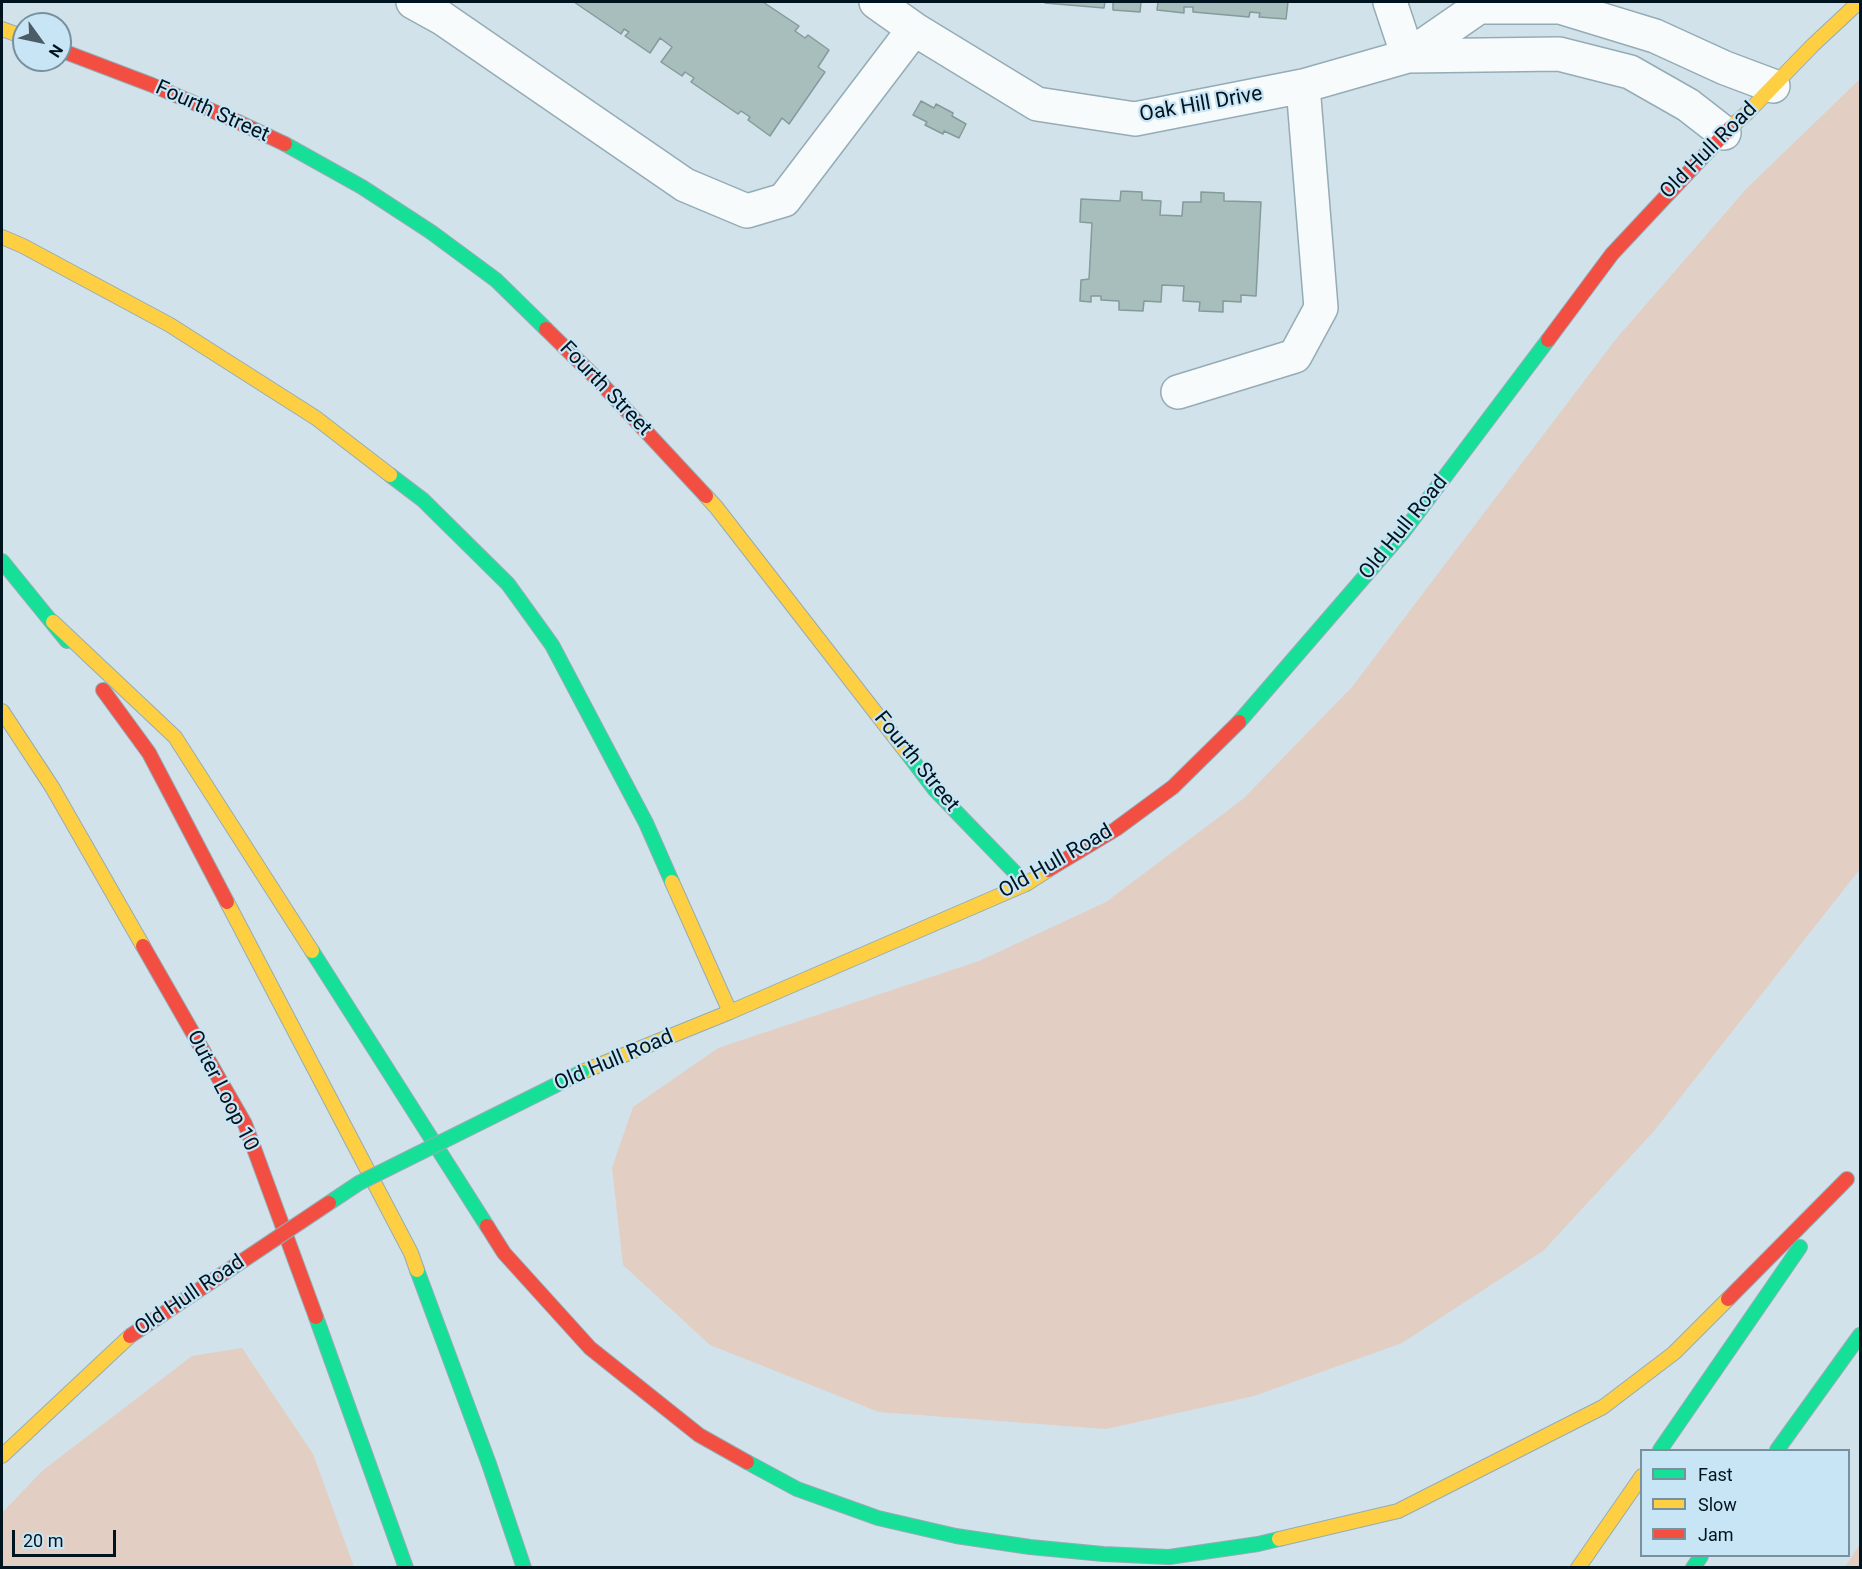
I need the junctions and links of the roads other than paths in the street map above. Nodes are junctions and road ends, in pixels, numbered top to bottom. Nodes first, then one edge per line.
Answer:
1 (413, 2) edge
2 (876, 2) edge
3 (1390, 2) edge
4 (1859, 2) edge
5 (914, 29) junction
6 (72, 55) edge
7 (1408, 56) junction
8 (1303, 86) junction
9 (1773, 86) junction
10 (1724, 133) junction
11 (2, 237) edge
12 (1178, 392) dead end
13 (2, 561) edge
14 (53, 622) junction
15 (2, 711) edge
16 (1026, 884) junction
17 (730, 1012) junction
18 (1860, 1335) edge
19 (1661, 1449) edge
20 (1779, 1449) edge
21 (2, 1456) edge
22 (1640, 1477) edge
23 (406, 1568) edge
24 (524, 1568) edge
25 (1578, 1568) edge

1 - 5 street
2 - 5 street, Oak Hill Drive
3 - 7 street
4 - 9 main road, Old Hull Road
5 - 8 street, Oak Hill Drive
6 - 16 main road, Fourth Street
7 - 8 street, Oak Hill Drive
7 - 9 street, Oak Hill Drive
7 - 10 street, Oak Hill Drive
8 - 12 street
9 - 10 main road, Old Hull Road
10 - 16 main road, Old Hull Road
11 - 17 main road
13 - 14 main road
14 - 19 main road
14 - 24 main road
15 - 23 main road, Outer Loop 10
16 - 17 main road, Old Hull Road
17 - 21 main road, Old Hull Road, bridge
18 - 20 main road
22 - 25 main road

